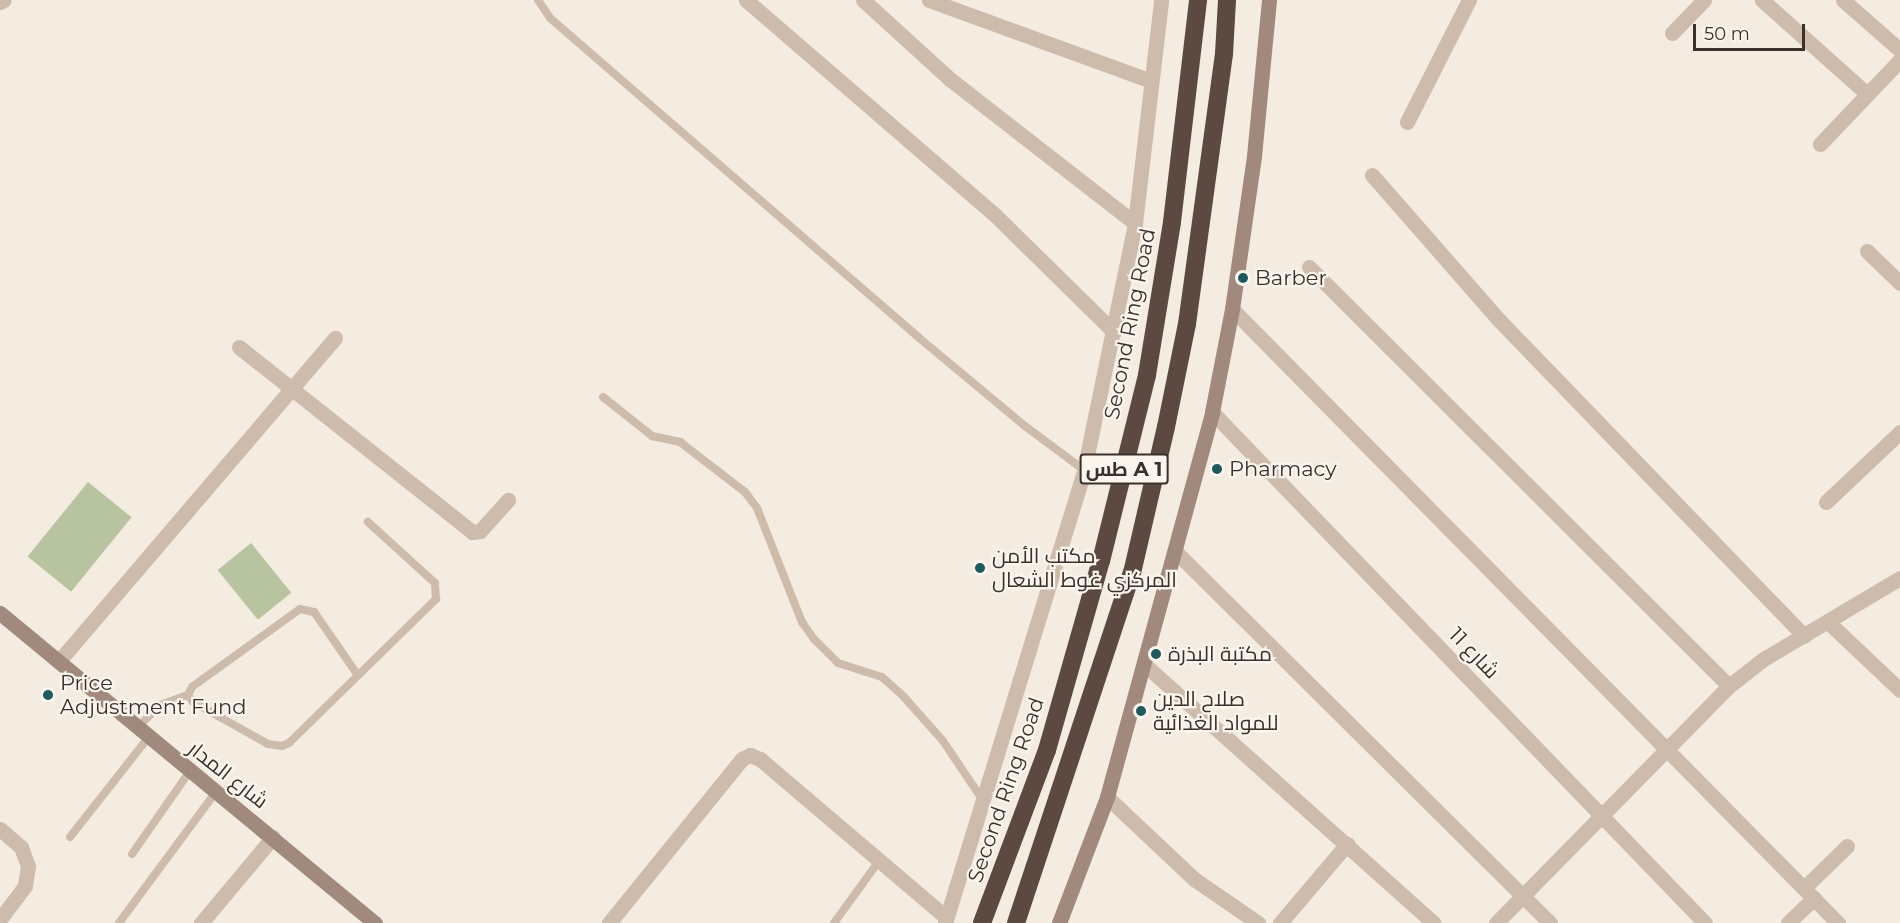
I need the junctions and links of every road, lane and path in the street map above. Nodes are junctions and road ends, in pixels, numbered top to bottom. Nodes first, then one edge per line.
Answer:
1 (4, 0) edge
2 (538, 0) edge
3 (746, 0) edge
4 (863, 0) edge
5 (929, 0) edge
6 (1161, 0) edge
7 (1198, 0) edge
8 (1227, 0) edge
9 (1269, 0) edge
10 (1469, 0) edge
11 (1704, 0) edge
12 (1762, 0) edge
13 (1843, 0) edge
14 (0, 3) edge
15 (1672, 33) dead end
16 (1900, 50) edge
17 (1900, 60) edge
18 (1151, 81) junction
19 (1867, 94) junction
20 (1407, 122) dead end
21 (1820, 144) dead end
22 (1372, 175) dead end
23 (1135, 223) junction
24 (1867, 251) dead end
25 (1309, 267) dead end
26 (1900, 283) edge
27 (1232, 309) junction
28 (1114, 332) junction
29 (335, 338) dead end
30 (239, 347) dead end
31 (290, 388) junction
32 (603, 398) dead end
33 (1212, 412) junction
34 (1900, 432) edge
35 (1084, 470) junction
36 (508, 501) dead end
37 (1826, 502) dead end
38 (368, 522) dead end
39 (1176, 552) junction
40 (1900, 578) edge
41 (0, 613) edge
42 (1828, 622) junction
43 (1804, 636) junction
44 (59, 662) junction
45 (1145, 665) junction
46 (357, 674) junction
47 (1729, 686) junction
48 (1900, 690) edge
49 (188, 695) junction
50 (142, 733) junction
51 (1668, 747) junction
52 (190, 771) junction
53 (216, 792) junction
54 (1107, 797) junction
55 (985, 802) junction
56 (1600, 814) junction
57 (0, 829) edge
58 (70, 837) dead end
59 (273, 837) junction
60 (1347, 844) junction
61 (1847, 846) dead end
62 (132, 854) dead end
63 (879, 861) junction
64 (1809, 893) junction
65 (1522, 894) junction
66 (0, 919) edge
67 (946, 921) edge
68 (119, 923) edge
69 (201, 923) edge
70 (375, 923) edge
71 (609, 923) edge
72 (834, 923) edge
73 (982, 923) edge
74 (1016, 923) edge
75 (1059, 923) edge
76 (1258, 923) edge
77 (1280, 923) edge
78 (1434, 923) edge
79 (1496, 923) edge
80 (1550, 923) edge
81 (1706, 923) edge
82 (1788, 923) edge
83 (1838, 923) edge

1 - 14 street
2 - 35 lane
3 - 28 street
4 - 23 street
5 - 18 street
6 - 18 street
7 - 73 highway, Second Ring Road / طس A 1
8 - 74 highway, طس A 1
9 - 27 street
10 - 20 street
11 - 15 street
12 - 19 street
13 - 16 street
17 - 19 street
18 - 23 street
19 - 21 street
22 - 43 street
23 - 28 street
24 - 26 street
25 - 47 street
27 - 33 street
27 - 51 street
28 - 35 street
29 - 31 street
30 - 31 street
31 - 36 street
31 - 44 street
32 - 55 lane
33 - 39 street
33 - 56 street, شارع 11
34 - 37 street
35 - 55 street
38 - 46 lane
39 - 45 street
39 - 65 street
40 - 42 street
41 - 44 street, شارع المدار
42 - 43 street
42 - 48 street
43 - 47 street
44 - 50 street, شارع المدار
45 - 54 street
45 - 60 street
46 - 49 lane
46 - 49 lane
47 - 51 street
49 - 50 lane
50 - 52 street, شارع المدار
50 - 58 lane
51 - 56 street
51 - 64 street
52 - 53 street, شارع المدار
52 - 62 lane
53 - 59 street, شارع المدار
53 - 68 lane
54 - 75 street
54 - 76 street
55 - 67 street
56 - 65 street
56 - 81 street, شارع 11
57 - 66 street
59 - 69 street
59 - 70 street, شارع المدار
60 - 77 street
60 - 78 street
61 - 64 street
63 - 67 street
63 - 71 street
63 - 72 lane
64 - 82 street
64 - 83 street
65 - 79 street
65 - 80 street

